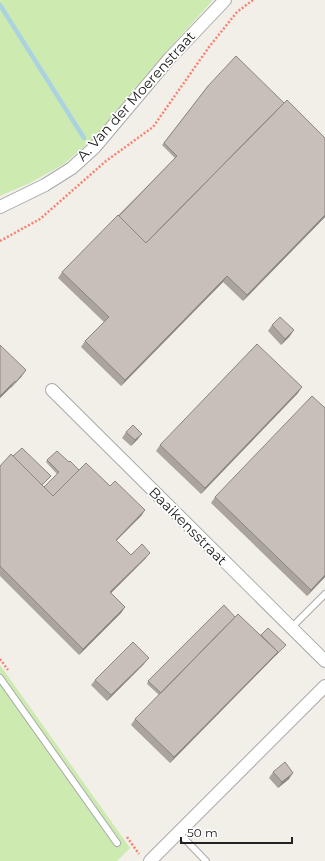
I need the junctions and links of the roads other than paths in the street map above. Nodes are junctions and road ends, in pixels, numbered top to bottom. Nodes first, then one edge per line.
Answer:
1 (225, 0) edge
2 (0, 207) edge
3 (52, 390) dead end
4 (325, 594) edge
5 (291, 628) junction
6 (325, 661) edge
7 (0, 678) edge
8 (325, 686) edge
9 (178, 832) junction
10 (117, 843) dead end
11 (150, 861) edge
12 (206, 861) edge

1 - 2 street, A. Van der Moerenstraat
3 - 5 street, Baaikensstraat
4 - 5 lane
5 - 6 street, Baaikensstraat
7 - 10 lane
8 - 9 street
9 - 11 street
9 - 12 lane

